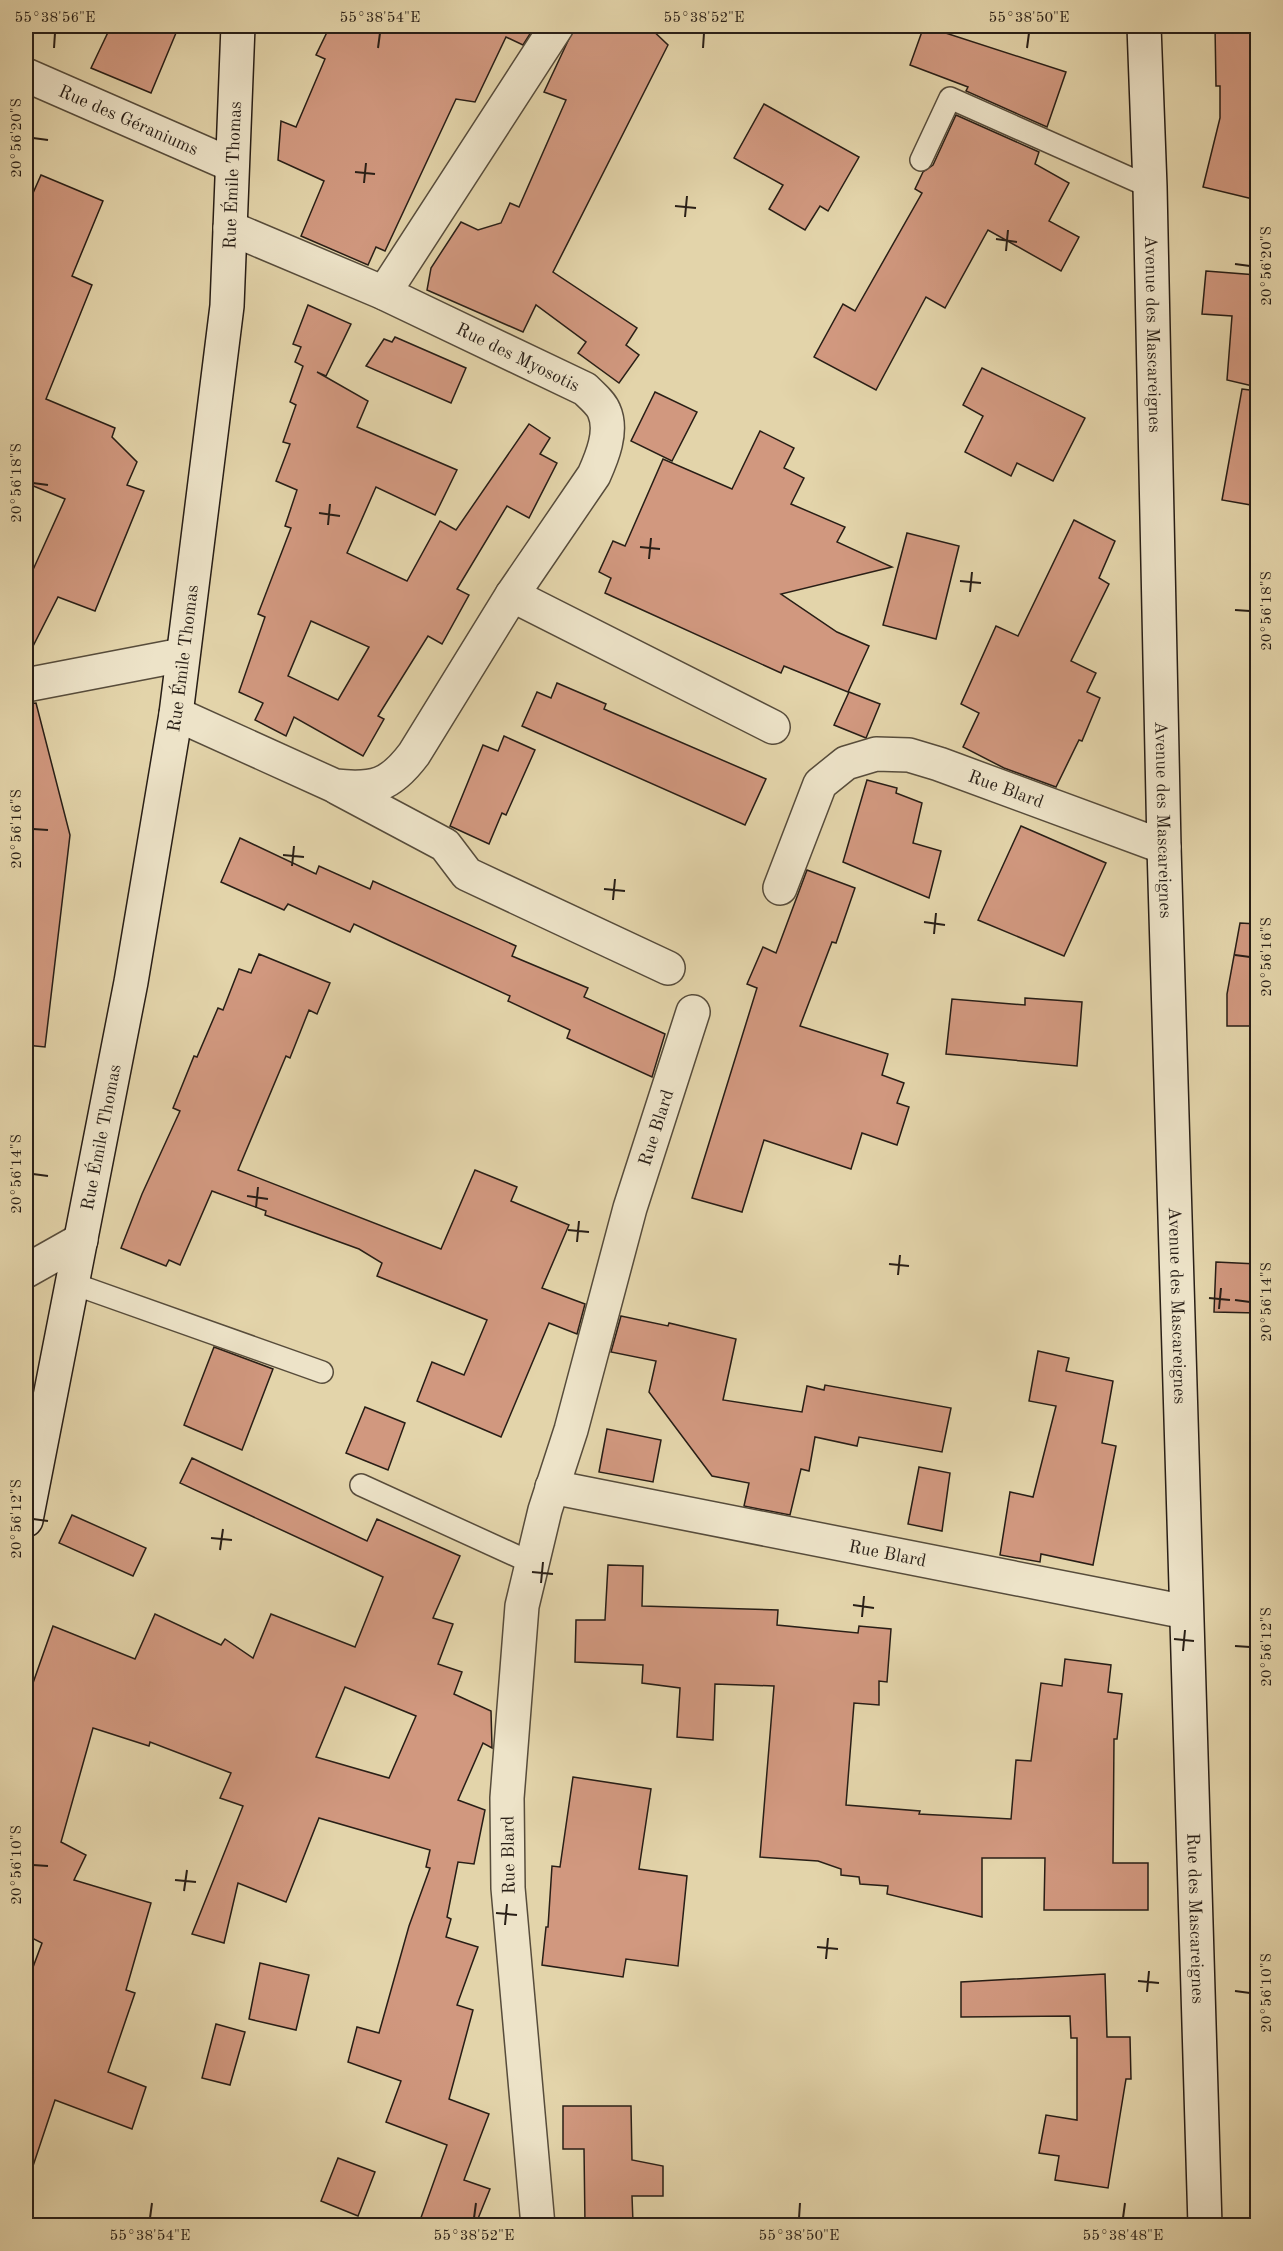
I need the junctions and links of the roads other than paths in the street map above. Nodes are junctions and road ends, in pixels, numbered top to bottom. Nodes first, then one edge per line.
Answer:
1 (238, 26) edge
2 (558, 26) edge
3 (1143, 26) edge
4 (26, 75) edge
5 (921, 160) dead end
6 (232, 165) junction
7 (1150, 187) junction
8 (230, 228) junction
9 (384, 293) junction
10 (512, 596) junction
11 (182, 655) junction
12 (26, 686) edge
13 (176, 714) junction
14 (773, 727) dead end
15 (335, 786) junction
16 (1164, 847) junction
17 (780, 888) dead end
18 (668, 968) dead end
19 (693, 1012) dead end
20 (81, 1240) junction
21 (26, 1271) edge
22 (74, 1284) junction
23 (322, 1372) dead end
24 (361, 1485) dead end
25 (552, 1487) junction
26 (26, 1520) edge
27 (532, 1563) junction
28 (1186, 1612) junction
29 (538, 2226) edge
30 (1205, 2226) edge

1 - 6 street, Rue Émile Thomas
2 - 9 street
3 - 7 street, Avenue des Mascareignes
4 - 6 street, Rue des Géraniums
5 - 7 lane
6 - 8 street, Rue Émile Thomas
7 - 16 street, Avenue des Mascareignes
8 - 9 street, Rue des Myosotis
8 - 11 street, Rue Émile Thomas
9 - 10 street, Rue des Myosotis
10 - 14 street
10 - 15 street, Rue des Myosotis
11 - 12 street
11 - 13 street, Rue Émile Thomas
13 - 15 street, Rue des Myosotis
13 - 20 street, Rue Émile Thomas
15 - 18 street
16 - 17 street, Rue Blard
16 - 28 street, Avenue des Mascareignes
19 - 25 street, Rue Blard
20 - 21 street
20 - 22 street, Rue Émile Thomas
22 - 23 lane
22 - 26 street, Rue Émile Thomas
24 - 27 lane
25 - 27 street, Rue Blard
25 - 28 street, Rue Blard
27 - 29 street, Rue Blard
28 - 30 street, Rue des Mascareignes

